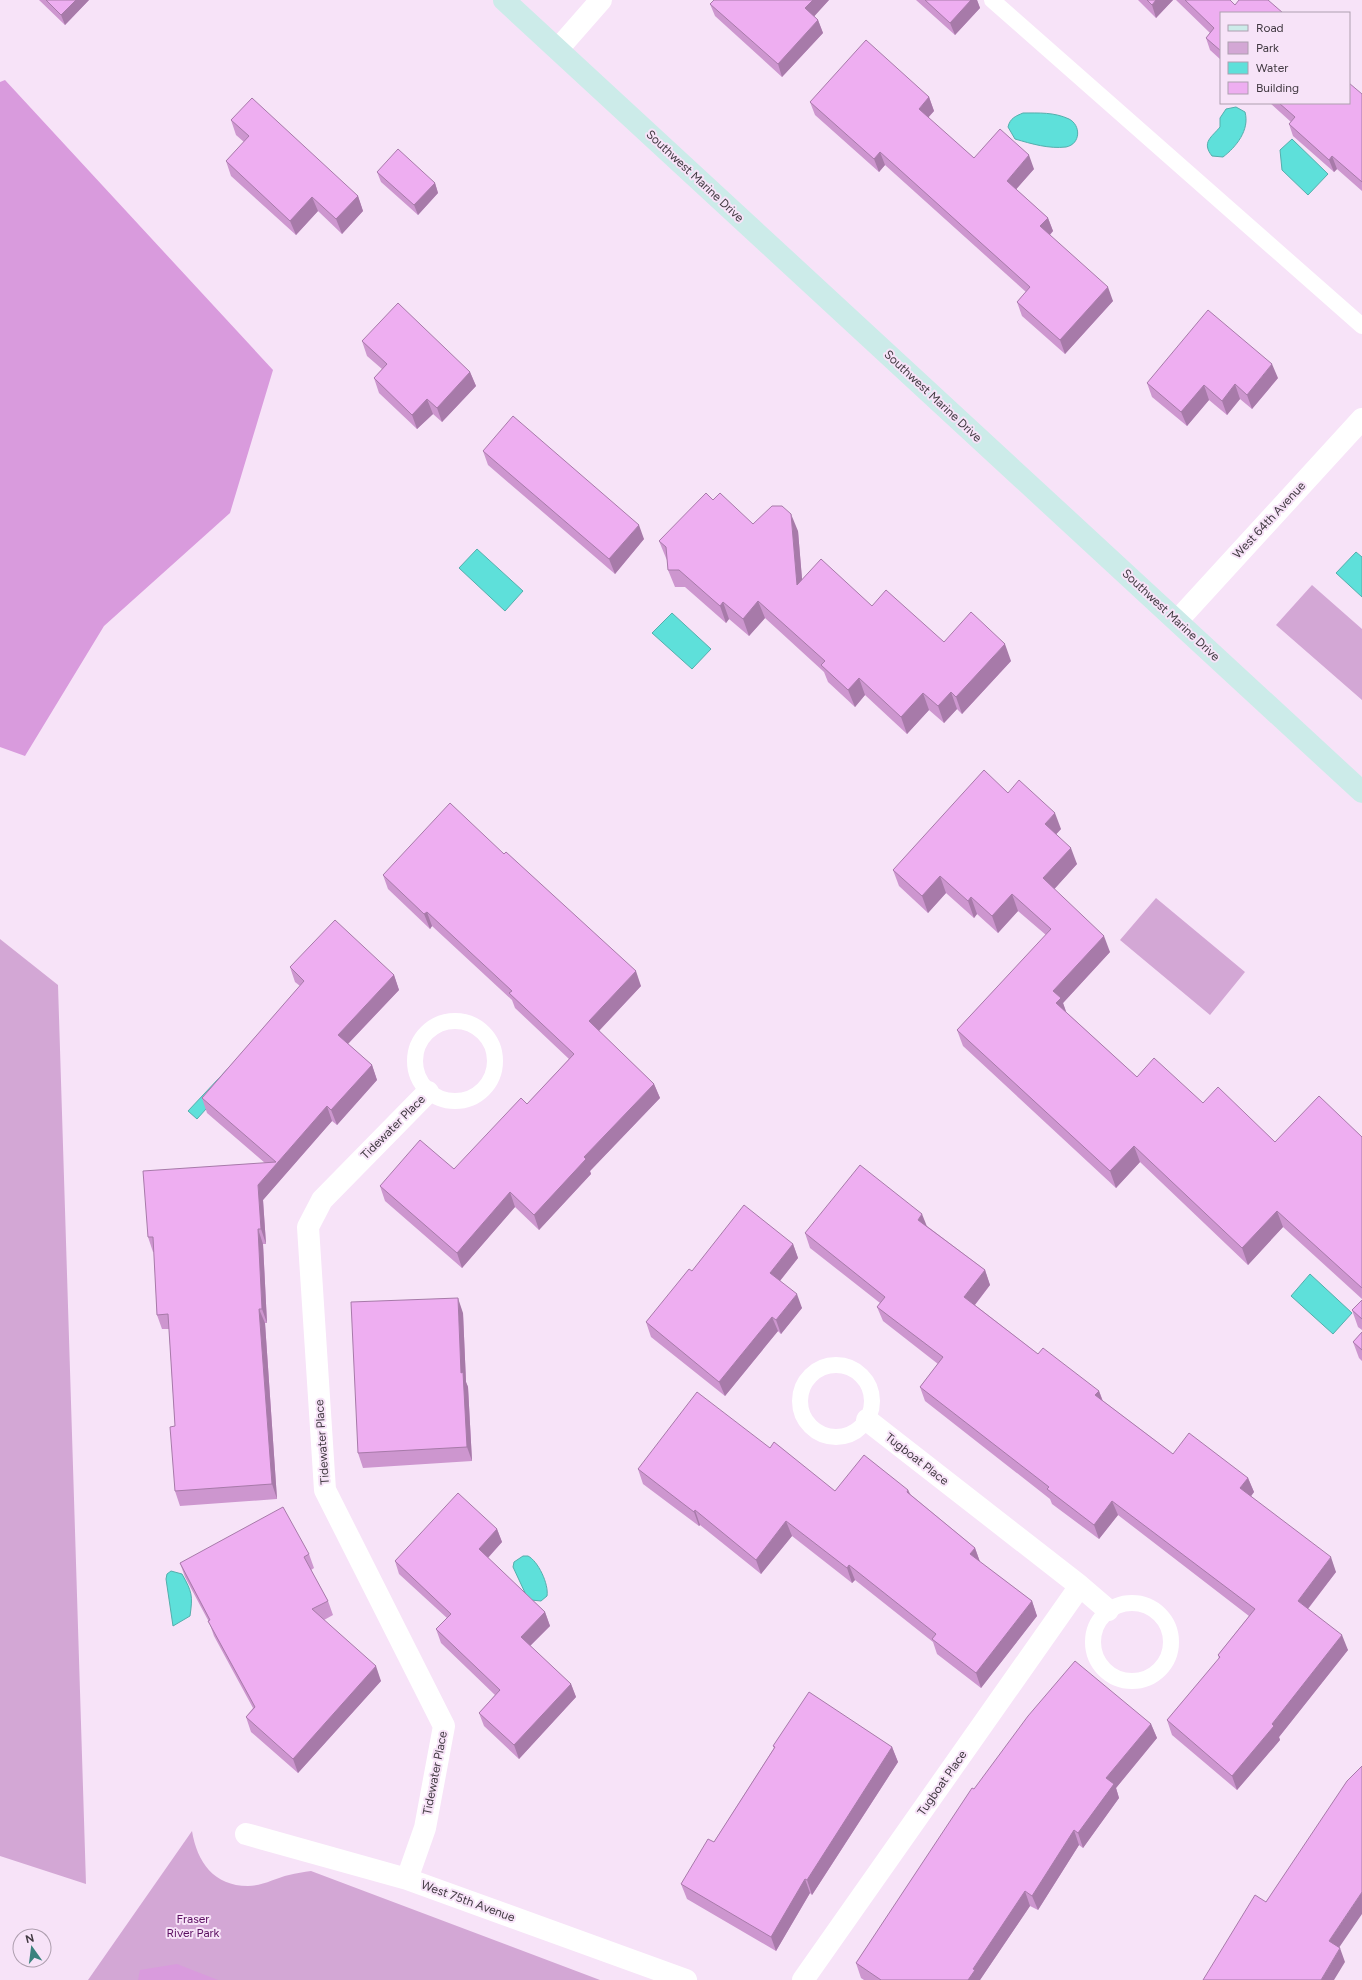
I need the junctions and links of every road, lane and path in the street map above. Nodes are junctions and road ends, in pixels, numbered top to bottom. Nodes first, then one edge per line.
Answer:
1 (504, 0) edge
2 (601, 0) edge
3 (992, 0) edge
4 (558, 49) junction
5 (1362, 326) edge
6 (1362, 419) edge
7 (1177, 622) junction
8 (1362, 792) edge
9 (428, 1092) junction
10 (867, 1420) junction
11 (1080, 1586) junction
12 (1108, 1610) junction
13 (246, 1834) dead end
14 (407, 1879) junction
15 (686, 1980) edge
16 (803, 1980) edge

1 - 4 main road, Southwest Marine Drive
2 - 4 street
3 - 5 lane
4 - 7 main road, Southwest Marine Drive
6 - 7 street, West 64th Avenue
7 - 8 main road, Southwest Marine Drive
9 - 9 lane
9 - 14 street, Tidewater Place
10 - 10 lane
10 - 11 street, Tugboat Place
11 - 12 street, Tugboat Place
11 - 16 street, Tugboat Place
12 - 12 lane
13 - 14 street, West 75th Avenue
14 - 15 street, West 75th Avenue

